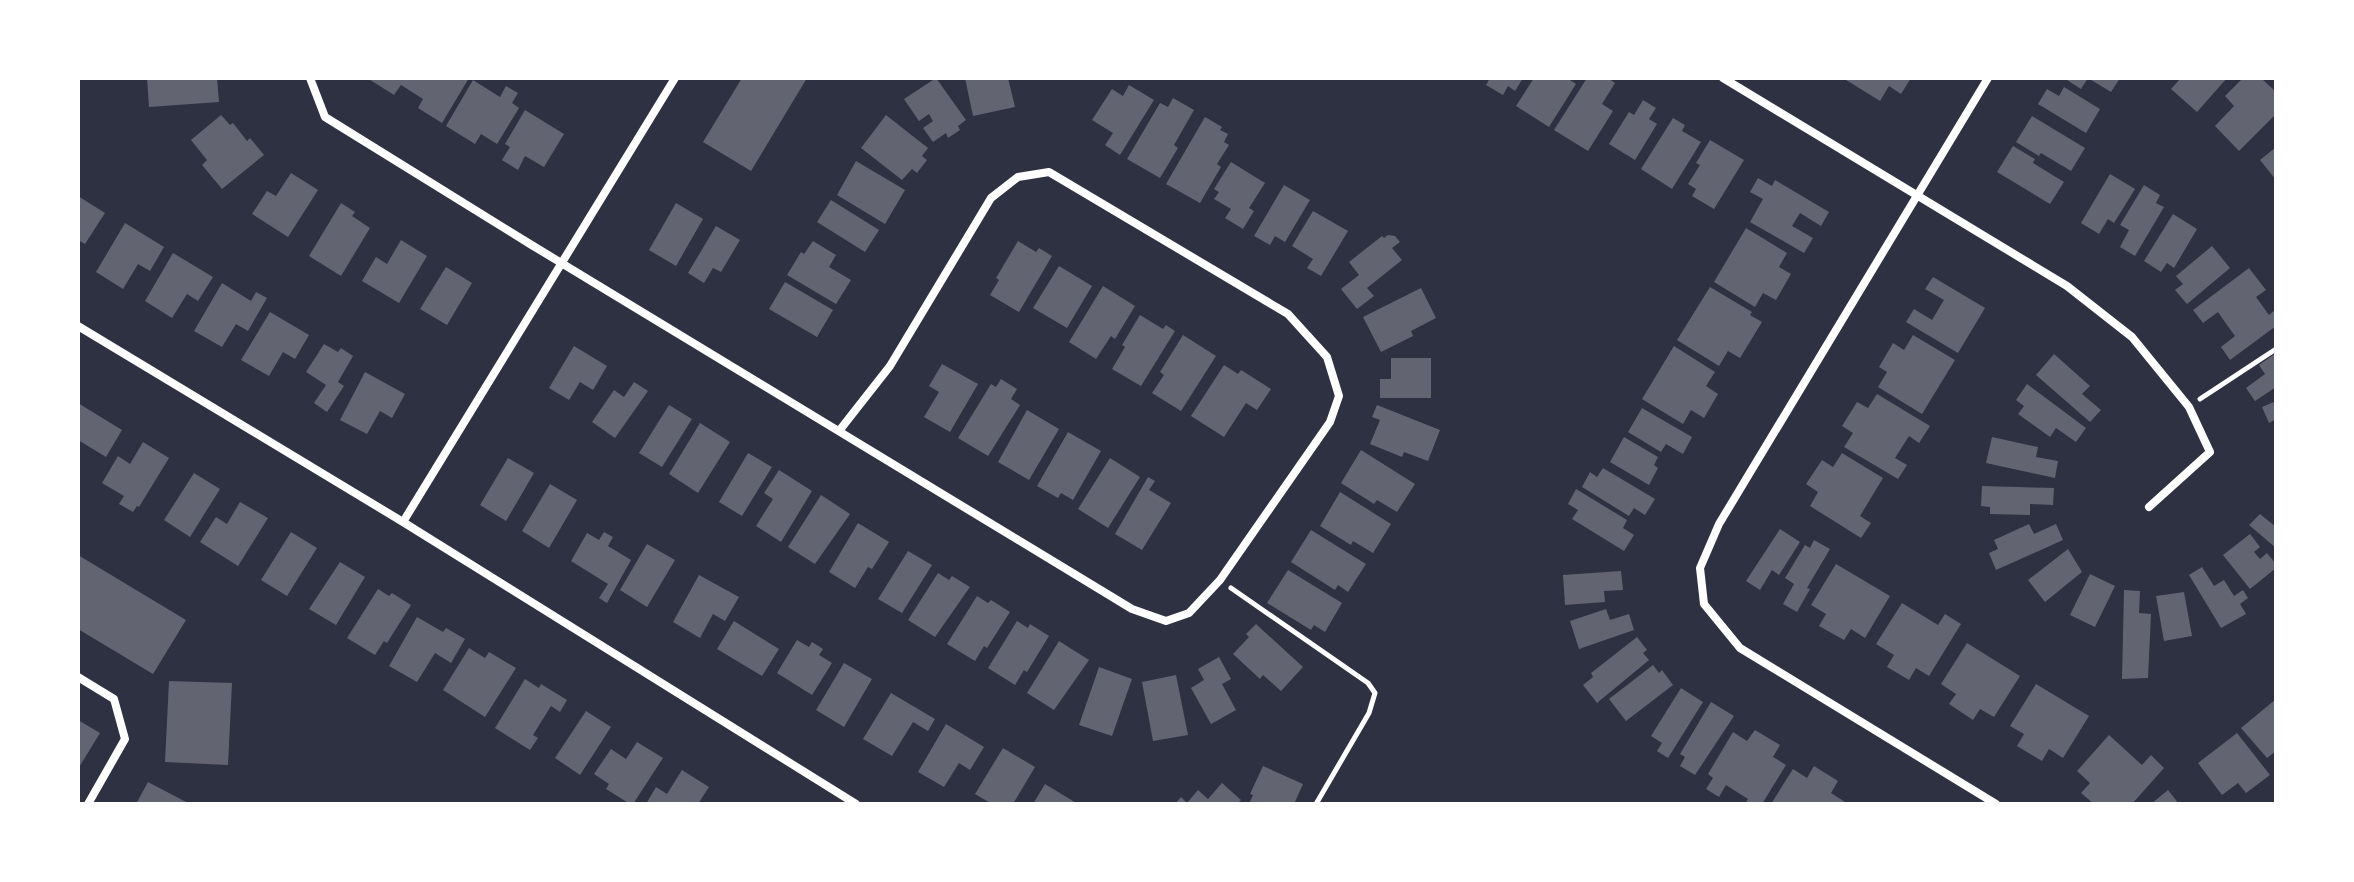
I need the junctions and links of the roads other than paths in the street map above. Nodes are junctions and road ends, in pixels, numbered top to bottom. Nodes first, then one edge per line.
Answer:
1 (310, 78) edge
2 (675, 78) edge
3 (1723, 78) edge
4 (1988, 78) edge
5 (1916, 195) junction
6 (562, 263) junction
7 (78, 326) edge
8 (839, 431) junction
9 (2149, 507) dead end
10 (403, 522) junction
11 (78, 677) edge
12 (88, 804) edge
13 (856, 804) edge
14 (1996, 804) edge

1 - 6 street
2 - 6 street
3 - 5 street
4 - 5 street
5 - 9 street
5 - 14 street
6 - 8 street
6 - 10 street
7 - 10 street
8 - 8 street
10 - 13 street
11 - 12 street

